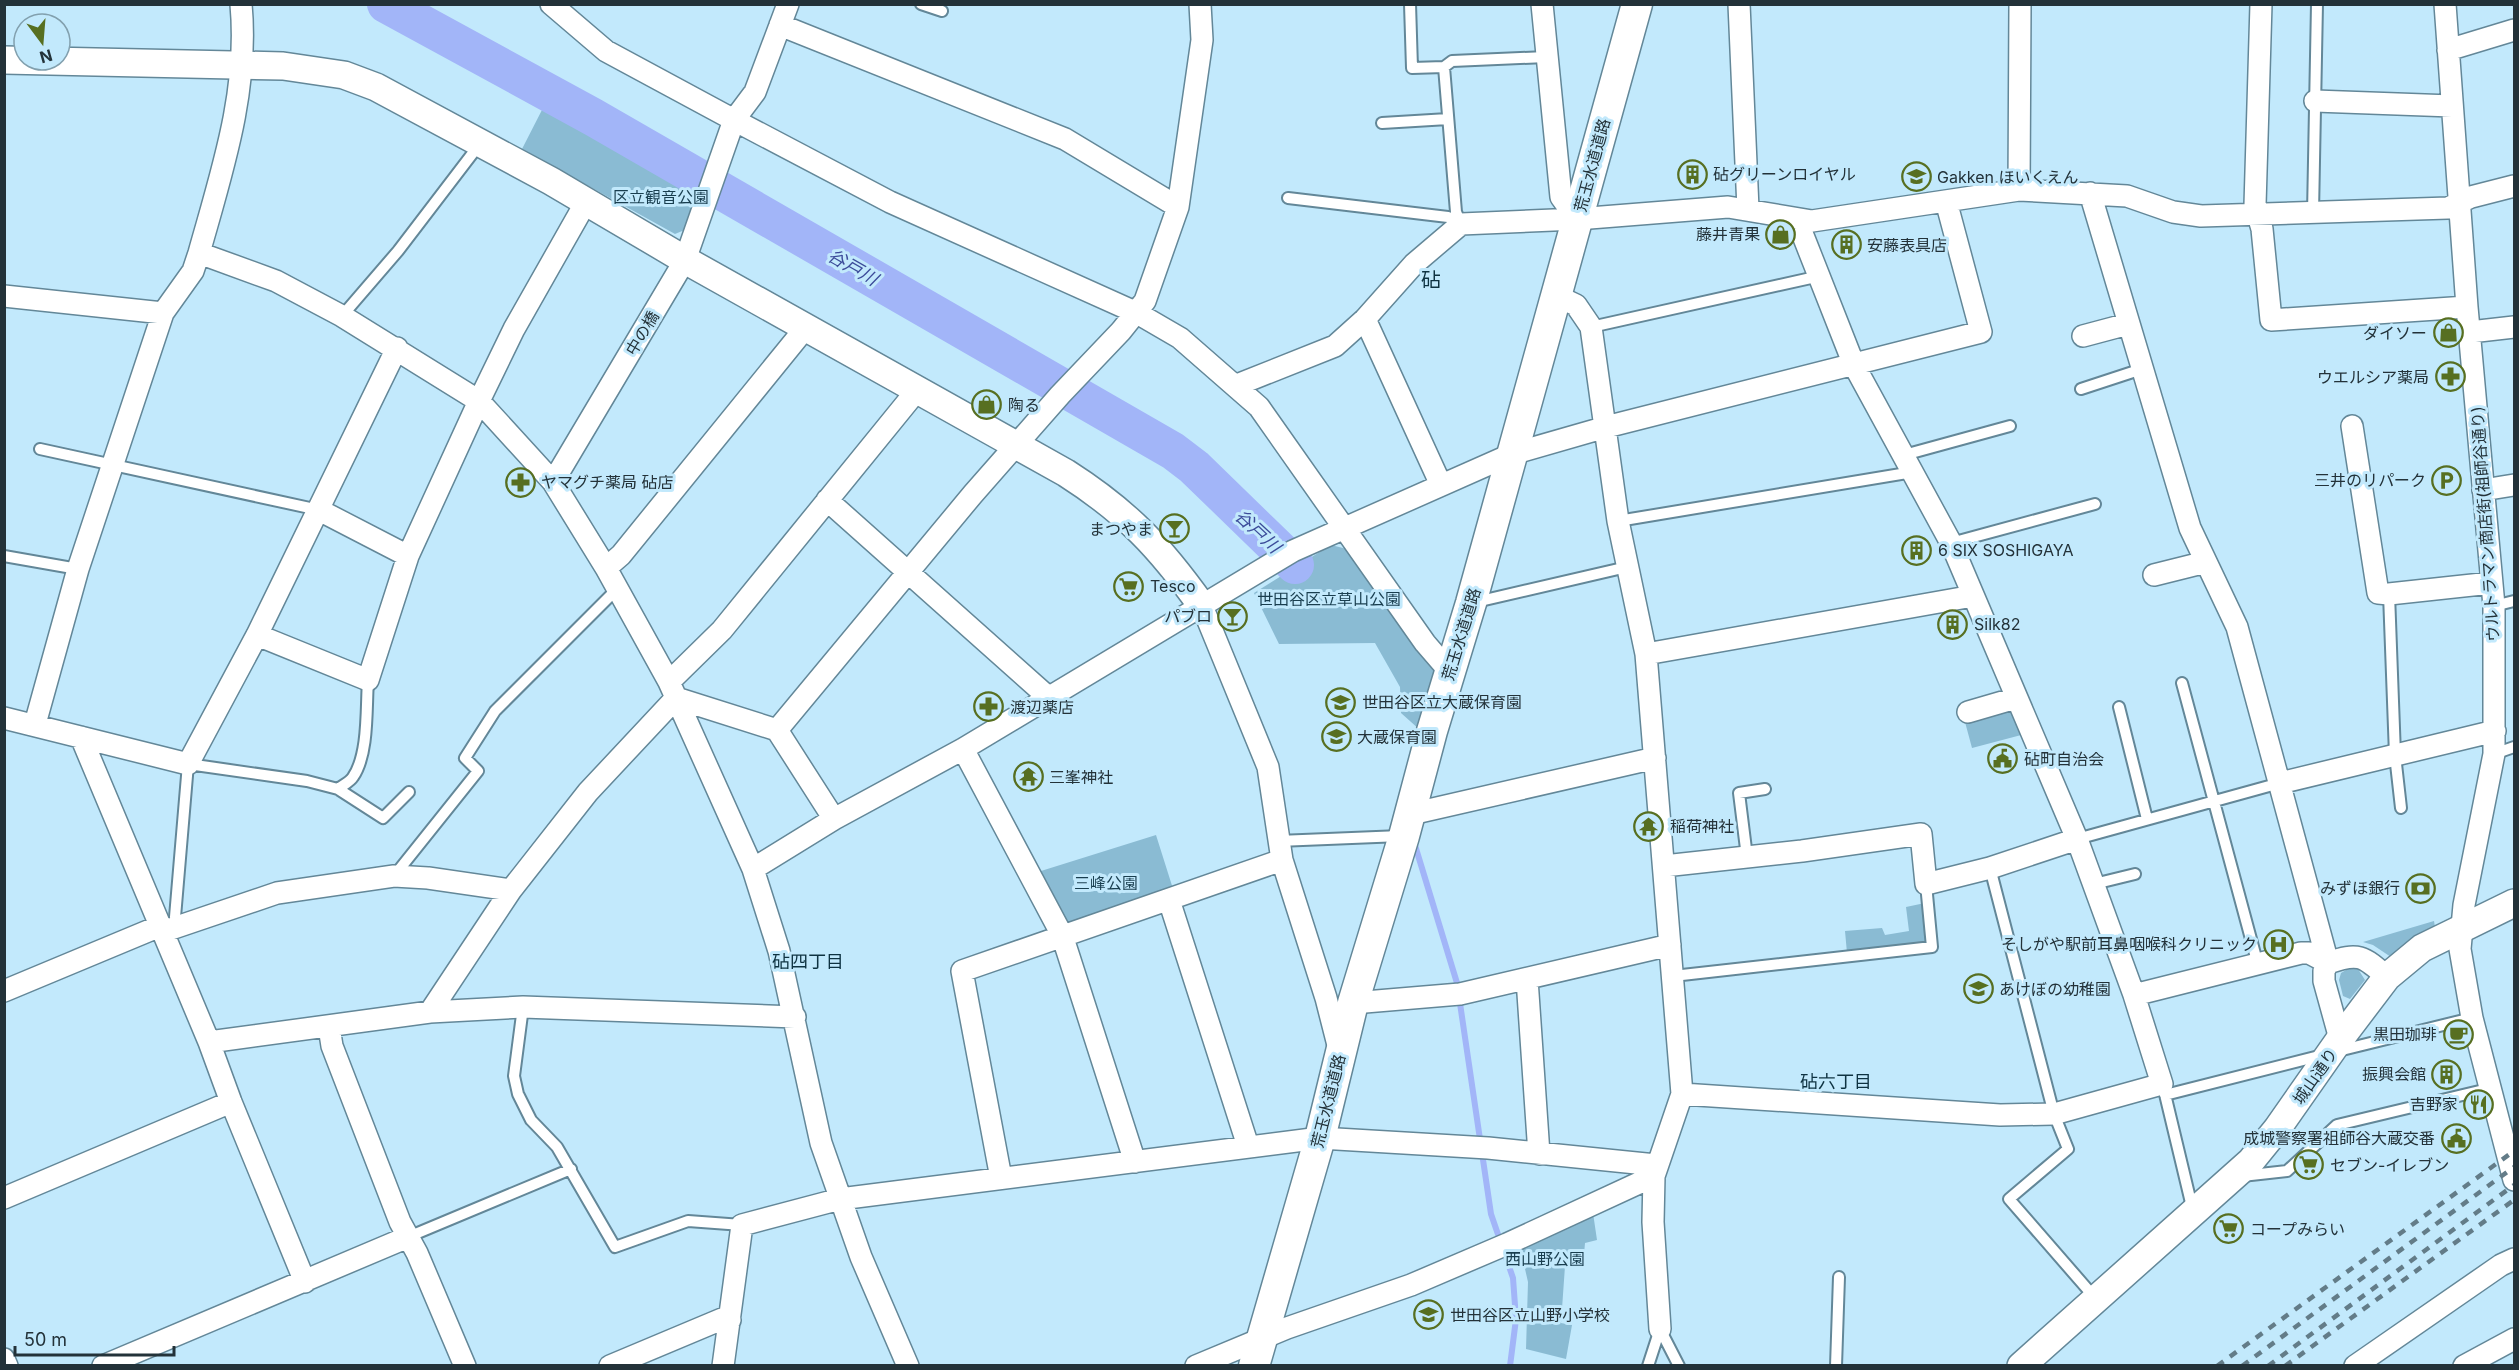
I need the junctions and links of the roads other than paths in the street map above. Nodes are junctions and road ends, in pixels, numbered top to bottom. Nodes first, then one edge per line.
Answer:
1 (241, 4) edge
2 (551, 4) edge
3 (788, 4) edge
4 (921, 4) edge
5 (1200, 4) edge
6 (1410, 4) edge
7 (1542, 4) edge
8 (1637, 4) edge
9 (1739, 4) edge
10 (2020, 4) edge
11 (2261, 4) edge
12 (2317, 4) edge
13 (2445, 4) edge
14 (942, 11) dead end
15 (780, 25) junction
16 (2514, 30) edge
17 (2448, 50) junction
18 (1546, 57) junction
19 (4, 60) edge
20 (243, 65) junction
21 (1444, 67) junction
22 (2315, 101) junction
23 (2452, 106) junction
24 (1448, 119) junction
25 (734, 120) junction
26 (1382, 123) dead end
27 (481, 142) junction
28 (2514, 186) edge
29 (2019, 190) junction
30 (2090, 193) junction
31 (1288, 198) dead end
32 (1946, 201) junction
33 (586, 202) junction
34 (2459, 202) junction
35 (1178, 207) junction
36 (1748, 209) junction
37 (2313, 213) junction
38 (2257, 215) junction
39 (1577, 219) junction
40 (1800, 220) junction
41 (1461, 224) junction
42 (199, 253) junction
43 (686, 260) junction
44 (1820, 276) junction
45 (4, 296) edge
46 (1557, 296) junction
47 (2467, 307) junction
48 (164, 314) junction
49 (1137, 314) junction
50 (342, 316) junction
51 (1365, 319) junction
52 (2128, 324) junction
53 (807, 326) junction
54 (1591, 327) junction
55 (2514, 327) edge
56 (2470, 332) junction
57 (2083, 336) dead end
58 (397, 348) junction
59 (1854, 365) junction
60 (2142, 369) junction
61 (1237, 385) junction
62 (918, 389) junction
63 (2081, 389) dead end
64 (479, 401) junction
65 (2010, 426) dead end
66 (2352, 426) dead end
67 (1606, 427) junction
68 (1016, 444) junction
69 (40, 449) dead end
70 (1512, 454) junction
71 (1909, 464) junction
72 (113, 465) junction
73 (553, 482) junction
74 (1441, 485) junction
75 (2514, 485) edge
76 (2483, 490) junction
77 (827, 500) junction
78 (2095, 504) dead end
79 (319, 510) junction
80 (1618, 521) junction
81 (1344, 529) junction
82 (1951, 543) junction
83 (4, 556) edge
84 (408, 556) junction
85 (2206, 562) junction
86 (1628, 567) junction
87 (606, 568) junction
88 (78, 569) junction
89 (909, 570) junction
90 (2154, 574) dead end
91 (2491, 583) junction
92 (617, 589) junction
93 (2390, 594) junction
94 (1973, 596) junction
95 (2514, 601) edge
96 (1471, 603) junction
97 (1202, 606) junction
98 (2494, 606) junction
99 (257, 635) junction
100 (1647, 654) junction
101 (1450, 672) junction
102 (368, 680) junction
103 (2182, 683) dead end
104 (673, 690) junction
105 (1048, 697) junction
106 (2016, 698) junction
107 (2119, 707) dead end
108 (1968, 712) dead end
109 (4, 718) edge
110 (35, 724) junction
111 (777, 730) junction
112 (2495, 731) junction
113 (81, 737) junction
114 (2514, 747) edge
115 (963, 750) junction
116 (2494, 754) junction
117 (2395, 755) junction
118 (1655, 758) junction
119 (188, 764) junction
120 (2280, 783) junction
121 (338, 789) junction
122 (1765, 789) dead end
123 (409, 792) dead end
124 (2213, 800) junction
125 (2401, 808) dead end
126 (834, 819) junction
127 (2147, 819) junction
128 (1408, 825) junction
129 (2077, 839) junction
130 (1280, 850) junction
131 (1747, 857) junction
132 (1664, 866) junction
133 (1990, 868) junction
134 (753, 869) junction
135 (2135, 874) dead end
136 (394, 876) junction
137 (1926, 884) junction
138 (2094, 884) junction
139 (512, 890) junction
140 (1169, 900) junction
141 (2514, 903) edge
142 (166, 928) junction
143 (2460, 928) junction
144 (1062, 935) junction
145 (1670, 945) junction
146 (2328, 963) junction
147 (2258, 965) junction
148 (1673, 976) junction
149 (2387, 977) junction
150 (1527, 979) junction
151 (4, 991) edge
152 (2134, 995) junction
153 (1353, 1003) junction
154 (523, 1007) junction
155 (430, 1012) junction
156 (795, 1017) junction
157 (2472, 1018) junction
158 (329, 1027) junction
159 (209, 1042) junction
160 (2335, 1046) junction
161 (1340, 1053) junction
162 (2492, 1088) junction
163 (2164, 1090) junction
164 (1682, 1094) junction
165 (231, 1102) junction
166 (2054, 1114) junction
167 (2508, 1125) edge
168 (1320, 1138) junction
169 (1248, 1146) junction
170 (1539, 1154) junction
171 (1135, 1162) junction
172 (571, 1168) junction
173 (1655, 1170) junction
174 (2236, 1176) junction
175 (1001, 1178) junction
176 (2514, 1180) edge
177 (4, 1198) edge
178 (840, 1199) junction
179 (2193, 1212) junction
180 (742, 1225) junction
181 (408, 1237) junction
182 (2514, 1259) edge
183 (1839, 1277) dead end
184 (305, 1282) junction
185 (2097, 1299) junction
186 (730, 1320) junction
187 (1660, 1329) junction
188 (2514, 1340) edge
189 (1257, 1353) edge
190 (4, 1359) edge
191 (7, 1365) edge
192 (103, 1365) edge
193 (465, 1365) edge
194 (609, 1365) edge
195 (723, 1365) edge
196 (908, 1365) edge
197 (1196, 1365) edge
198 (1648, 1365) edge
199 (1679, 1365) edge
200 (1836, 1365) edge
201 (2021, 1365) edge
202 (2355, 1365) edge
203 (2464, 1365) edge

1 - 20 street
2 - 25 street
3 - 15 street, 中の橋
4 - 14 lane
5 - 35 street
6 - 21 lane
7 - 18 street
8 - 39 main road, 荒玉水道道路
9 - 36 street
10 - 29 street
11 - 38 street
12 - 22 lane
13 - 17 street, ウルトラマン商店街(祖師谷通り)
15 - 25 street, 中の橋
15 - 35 street
16 - 17 street
17 - 23 street, ウルトラマン商店街(祖師谷通り)
18 - 21 lane
18 - 39 street
19 - 20 street
20 - 27 street
20 - 42 street
21 - 24 lane
22 - 23 street
22 - 37 lane
23 - 34 street, ウルトラマン商店街(祖師谷通り)
24 - 26 lane
24 - 41 lane
25 - 43 street, 中の橋
25 - 49 street
27 - 33 street
27 - 50 lane
28 - 34 street
29 - 30 street
29 - 32 street
30 - 38 street
30 - 52 street
31 - 41 lane
32 - 40 street
32 - 59 street
33 - 43 street
33 - 64 street
34 - 37 street
34 - 47 street, ウルトラマン商店街(祖師谷通り)
35 - 49 street
36 - 39 street
36 - 40 street
37 - 38 street
38 - 47 street
39 - 41 street
39 - 46 main road, 荒玉水道道路
40 - 44 street
41 - 51 street
42 - 48 street
42 - 50 street
43 - 53 street
43 - 73 street, 中の橋
44 - 54 lane
44 - 59 street
45 - 48 street
46 - 54 street
46 - 70 main road, 荒玉水道道路
47 - 56 street, ウルトラマン商店街(祖師谷通り)
48 - 72 street
49 - 61 street
49 - 68 street
50 - 58 street
51 - 61 street
51 - 74 street
52 - 57 street
52 - 60 street
53 - 62 street
53 - 87 street
54 - 67 street
55 - 56 street
56 - 76 street, ウルトラマン商店街(祖師谷通り)
58 - 64 street
58 - 79 street
59 - 67 street
59 - 71 street
60 - 63 lane
60 - 85 street
61 - 81 street
62 - 68 street
62 - 77 street
64 - 73 street
64 - 84 street
65 - 71 lane
66 - 93 street
67 - 70 street
67 - 80 street
68 - 89 street
68 - 97 street
69 - 72 lane
70 - 74 street
70 - 96 main road, 荒玉水道道路
71 - 80 lane
71 - 82 street
72 - 79 lane
72 - 88 street
73 - 87 street
74 - 81 street
75 - 76 street
76 - 91 street, ウルトラマン商店街(祖師谷通り)
77 - 89 street
77 - 104 street
78 - 82 lane
79 - 84 street
79 - 99 street
80 - 86 street
81 - 97 street
81 - 101 street
82 - 94 street
83 - 88 lane
84 - 102 street
85 - 90 street
85 - 120 street
86 - 96 lane
86 - 100 street
87 - 92 street
88 - 110 street
89 - 105 street
89 - 111 street
91 - 93 street
91 - 98 street, ウルトラマン商店街(祖師谷通り)
92 - 104 street
92 - 136 lane
93 - 117 lane
94 - 100 street
94 - 106 street
95 - 98 lane
96 - 101 main road, 荒玉水道道路
97 - 105 street
97 - 130 street
98 - 112 street, ウルトラマン商店街(祖師谷通り)
99 - 102 street
99 - 119 street
100 - 118 street
101 - 128 main road, 荒玉水道道路
102 - 121 lane
103 - 124 lane
104 - 111 street
104 - 134 street
104 - 139 street
105 - 115 street
106 - 108 street
106 - 129 street
107 - 127 lane
109 - 110 street
110 - 113 street
111 - 126 street
112 - 116 street, ウルトラマン商店街(祖師谷通り)
112 - 117 street
113 - 119 street
113 - 142 street
114 - 116 lane
115 - 126 street
115 - 144 street
116 - 143 street, ウルトラマン商店街(祖師谷通り)
117 - 120 street
117 - 125 lane
118 - 128 street
118 - 132 street
119 - 121 lane
119 - 142 lane
120 - 124 lane
120 - 146 street
121 - 123 lane
122 - 131 lane
124 - 127 lane
124 - 147 lane
126 - 134 street
127 - 129 lane
128 - 130 lane
128 - 153 main road, 荒玉水道道路
129 - 133 street
129 - 138 street
130 - 140 street
130 - 161 street
131 - 132 street
131 - 137 street
132 - 145 street
133 - 137 street
133 - 166 lane
134 - 156 street
135 - 138 lane
136 - 139 street
136 - 142 street
137 - 148 lane
138 - 152 street
139 - 155 street
140 - 144 street
140 - 169 street
141 - 143 street, 城山通り
142 - 151 street
142 - 159 street
143 - 149 street, 城山通り
143 - 157 street, ウルトラマン商店街(祖師谷通り)
144 - 171 street
144 - 175 street
145 - 148 street
145 - 150 street
146 - 147 street
146 - 149 street
146 - 160 street
147 - 152 street
148 - 164 street
149 - 160 street, 城山通り
150 - 153 street
150 - 170 street
152 - 163 street
153 - 161 main road, 荒玉水道道路
154 - 155 street
154 - 156 street
154 - 172 lane
155 - 158 street
156 - 178 street
157 - 160 lane
157 - 162 street, ウルトラマン商店街(祖師谷通り)
158 - 159 street
158 - 181 street
159 - 165 street
160 - 163 lane
160 - 174 street, 城山通り
161 - 168 main road, 荒玉水道道路
162 - 167 street, ウルトラマン商店街(祖師谷通り)
162 - 174 lane
163 - 166 street
163 - 179 lane
164 - 166 street
164 - 173 street
165 - 177 street
165 - 184 street
166 - 185 lane
167 - 176 street, ウルトラマン商店街(祖師谷通り)
168 - 169 street
168 - 170 street
168 - 189 main road, 荒玉水道道路
169 - 171 street
170 - 173 street
171 - 175 street
172 - 180 lane
172 - 181 lane
173 - 187 street
173 - 189 street
174 - 179 street, 城山通り
175 - 178 street
178 - 180 street
178 - 196 street
179 - 185 street, 城山通り
180 - 186 street
181 - 184 street
181 - 193 street
182 - 202 street
183 - 200 lane
184 - 192 street
185 - 201 street, 城山通り
186 - 194 street
186 - 195 street
187 - 198 lane
187 - 199 lane
188 - 203 street
189 - 197 street
190 - 191 street

